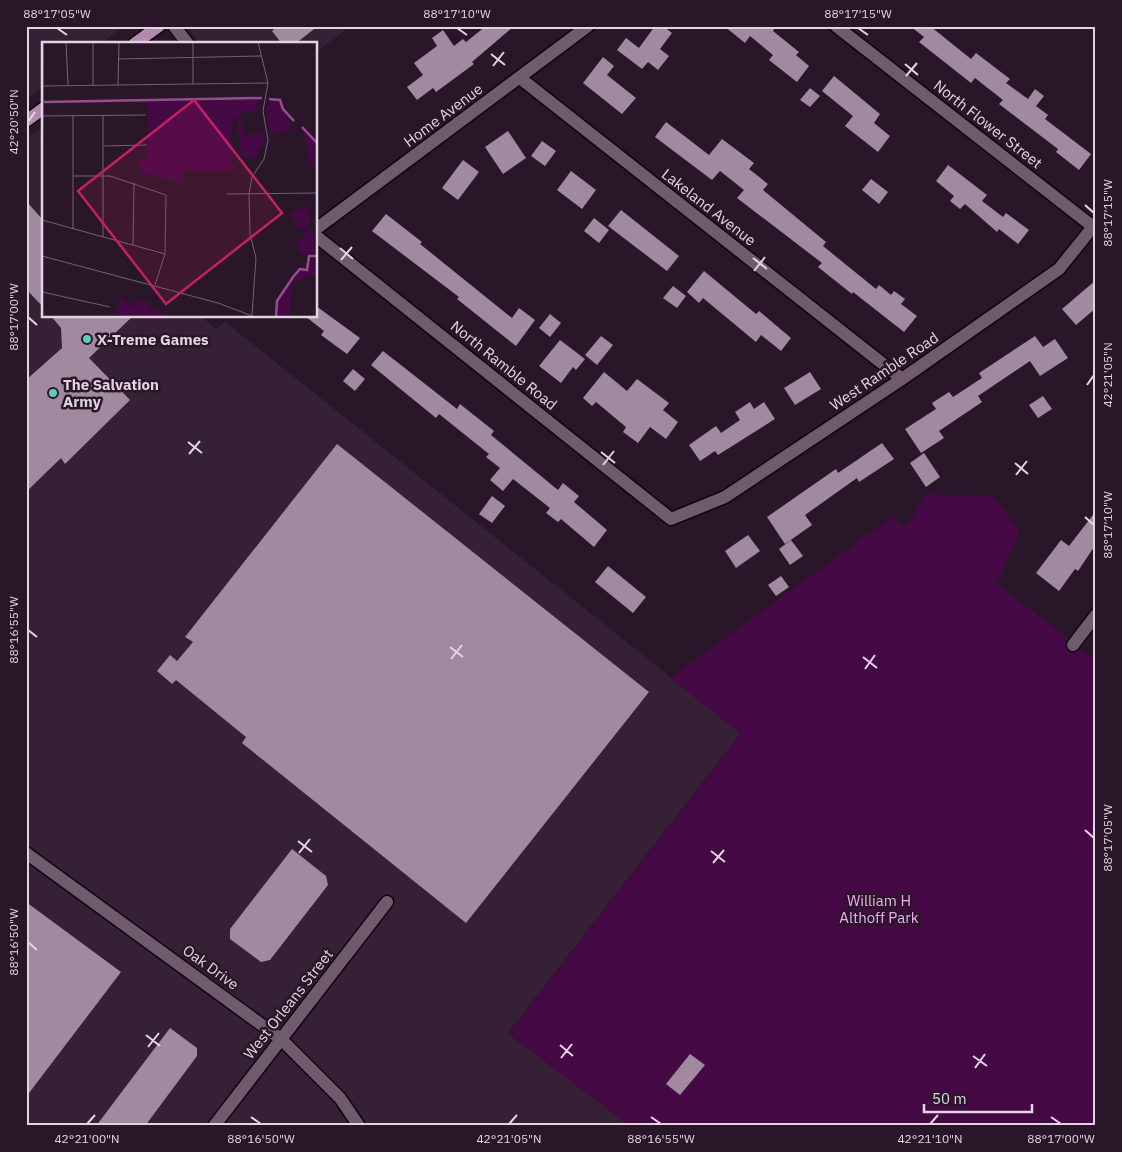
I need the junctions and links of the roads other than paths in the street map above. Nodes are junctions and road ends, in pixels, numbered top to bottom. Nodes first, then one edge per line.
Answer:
1 (159, 26) edge
2 (174, 26) edge
3 (588, 26) edge
4 (836, 26) edge
5 (137, 42) edge
6 (186, 42) edge
7 (520, 78) junction
8 (42, 109) edge
9 (26, 121) edge
10 (1095, 226) edge
11 (318, 228) edge
12 (318, 238) edge
13 (902, 379) junction
14 (671, 519) joint
15 (1096, 615) edge
16 (1073, 645) dead end
17 (26, 853) edge
18 (387, 902) dead end
19 (281, 1039) junction
20 (214, 1126) edge
21 (359, 1126) edge

1 - 5 main road
2 - 6 street
3 - 7 street, Home Avenue
4 - 10 street, North Flower Street
7 - 11 street, Home Avenue
7 - 13 street, Lakeland Avenue
8 - 9 main road
10 - 13 street, West Ramble Road
12 - 14 street, North Ramble Road
13 - 14 street, West Ramble Road
15 - 16 street
17 - 19 street, Oak Drive
18 - 19 street, West Orleans Street
19 - 20 street, West Orleans Street
19 - 21 street, Oak Drive

